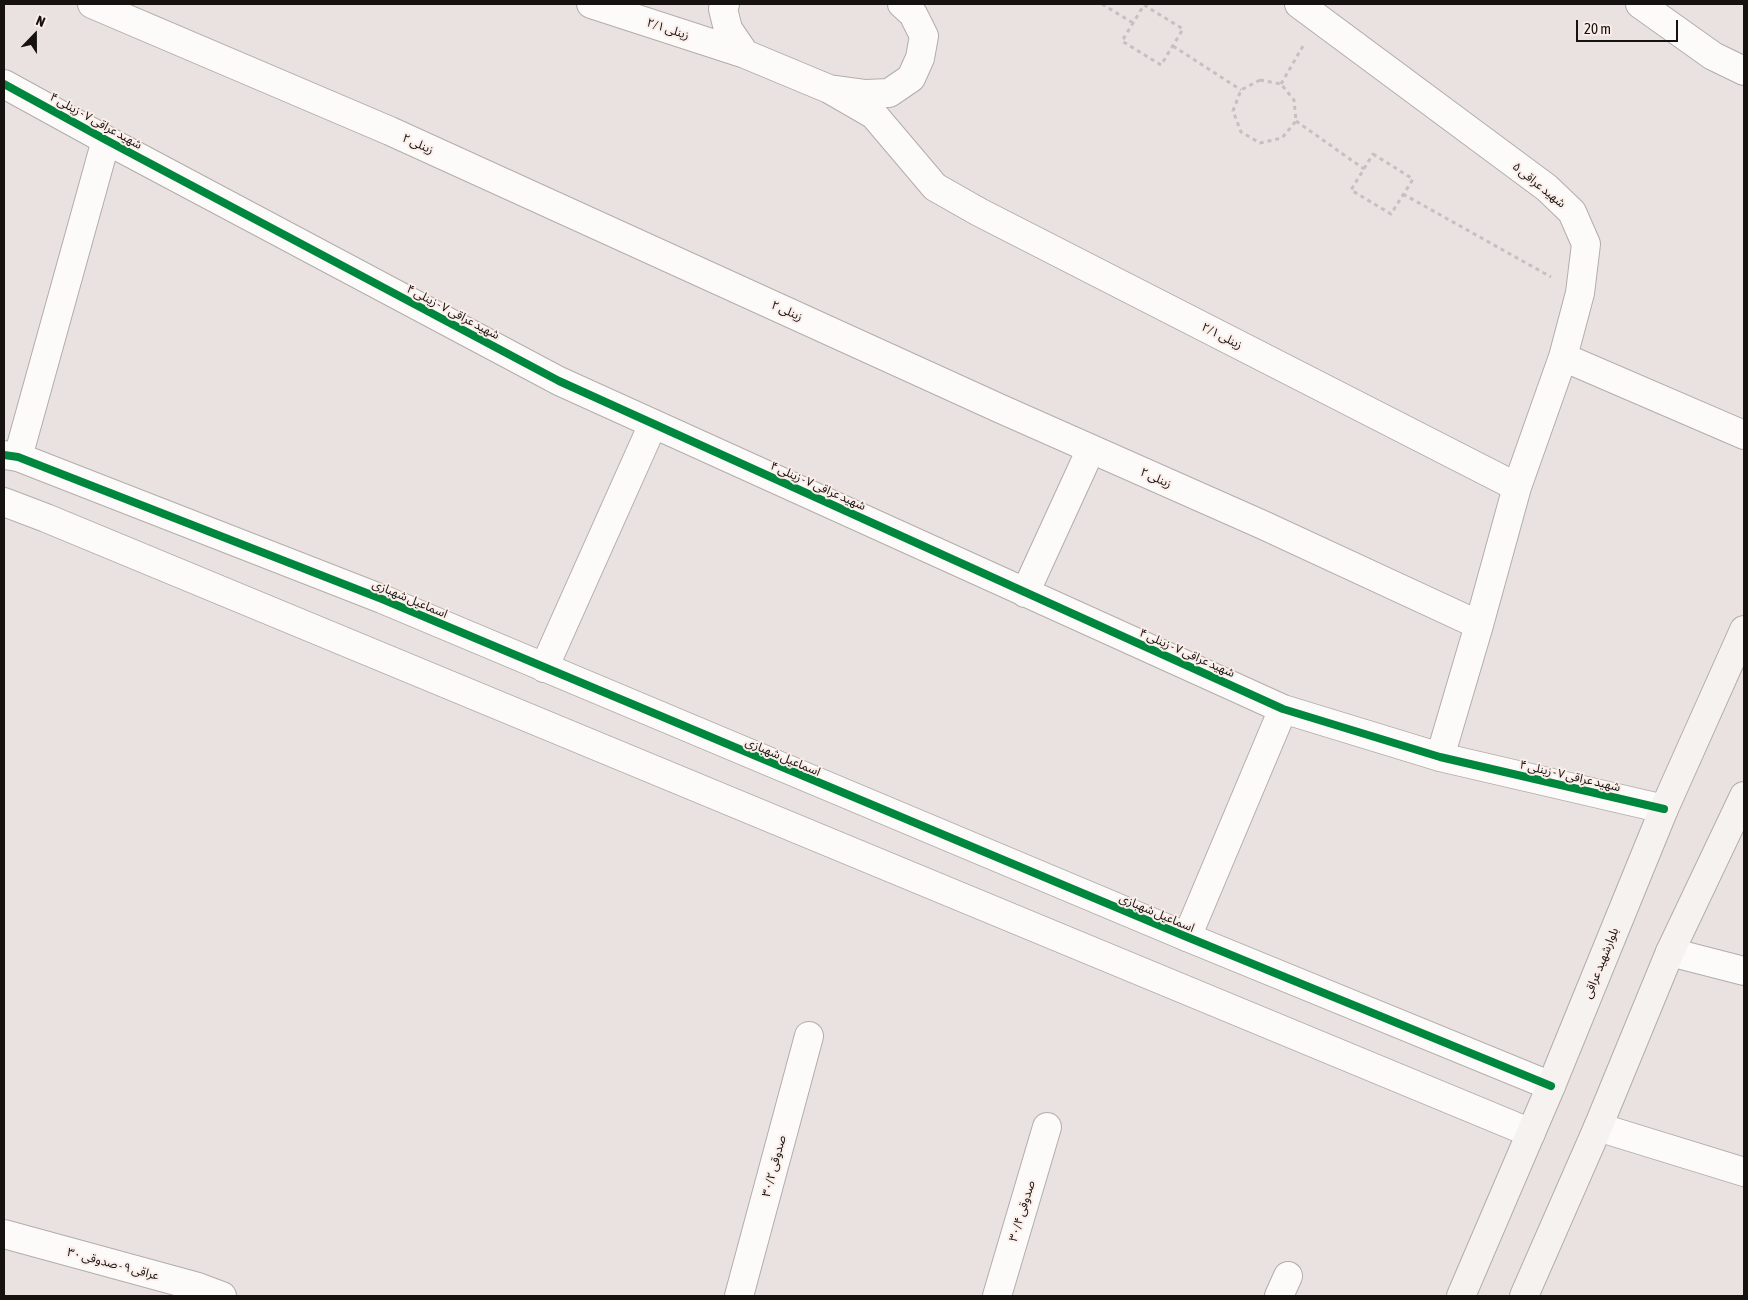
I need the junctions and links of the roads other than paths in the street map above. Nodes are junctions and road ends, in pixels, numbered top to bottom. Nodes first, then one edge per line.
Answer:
1 (92, 4) edge
2 (591, 4) edge
3 (724, 4) edge
4 (1640, 4) edge
5 (913, 7) edge
6 (1309, 11) edge
7 (745, 54) junction
8 (1744, 71) edge
9 (4, 84) edge
10 (829, 89) junction
11 (106, 140) junction
12 (1563, 357) junction
13 (653, 424) junction
14 (1744, 435) edge
15 (1091, 449) junction
16 (11, 456) edge
17 (1517, 487) junction
18 (4, 502) edge
19 (1025, 593) junction
20 (1479, 625) junction
21 (1744, 630) edge
22 (544, 668) junction
23 (1283, 709) junction
24 (1440, 757) junction
25 (1743, 803) edge
26 (1664, 809) junction
27 (1187, 937) junction
28 (1670, 952) junction
29 (1744, 971) edge
30 (809, 1036) dead end
31 (1551, 1086) junction
32 (1048, 1127) dead end
33 (1598, 1127) junction
34 (1531, 1133) junction
35 (1744, 1172) edge
36 (4, 1234) edge
37 (206, 1293) edge
38 (739, 1296) edge
39 (996, 1296) edge
40 (1461, 1296) edge
41 (1524, 1296) edge

1 - 15 street, زینلی ۲
2 - 7 street, زینلی ۲/۱
3 - 7 street
4 - 8 street
5 - 10 street
6 - 12 street, شهید عراقی ۵
7 - 10 street, زینلی ۲/۱
9 - 11 street, شهید عراقی ۷ - زینلی ۴
10 - 17 street, زینلی ۲/۱
11 - 13 street, شهید عراقی ۷ - زینلی ۴
11 - 16 street
12 - 14 street
12 - 17 street
13 - 19 street, شهید عراقی ۷ - زینلی ۴
13 - 22 street
15 - 19 street
15 - 20 street, زینلی ۲
16 - 22 street, اسماعیل شهبازی
17 - 20 street
18 - 34 street
19 - 23 street, شهید عراقی ۷ - زینلی ۴
20 - 24 street
21 - 26 main road, بلوارشهید عراقی
22 - 27 street, اسماعیل شهبازی
23 - 24 street, شهید عراقی ۷ - زینلی ۴
23 - 27 street
24 - 26 street, شهید عراقی ۷ - زینلی ۴
25 - 28 main road
26 - 31 main road, بلوارشهید عراقی
27 - 31 street, اسماعیل شهبازی
28 - 29 street
28 - 33 main road
30 - 38 street, صدوقی ۳۰/۲
31 - 34 main road, بلوارشهید عراقی
32 - 39 street, صدوقی ۳۰/۴
33 - 35 street
33 - 41 main road
34 - 40 main road, بلوارشهید عراقی
36 - 37 street, عراقی ۹ - صدوقی ۳۰

